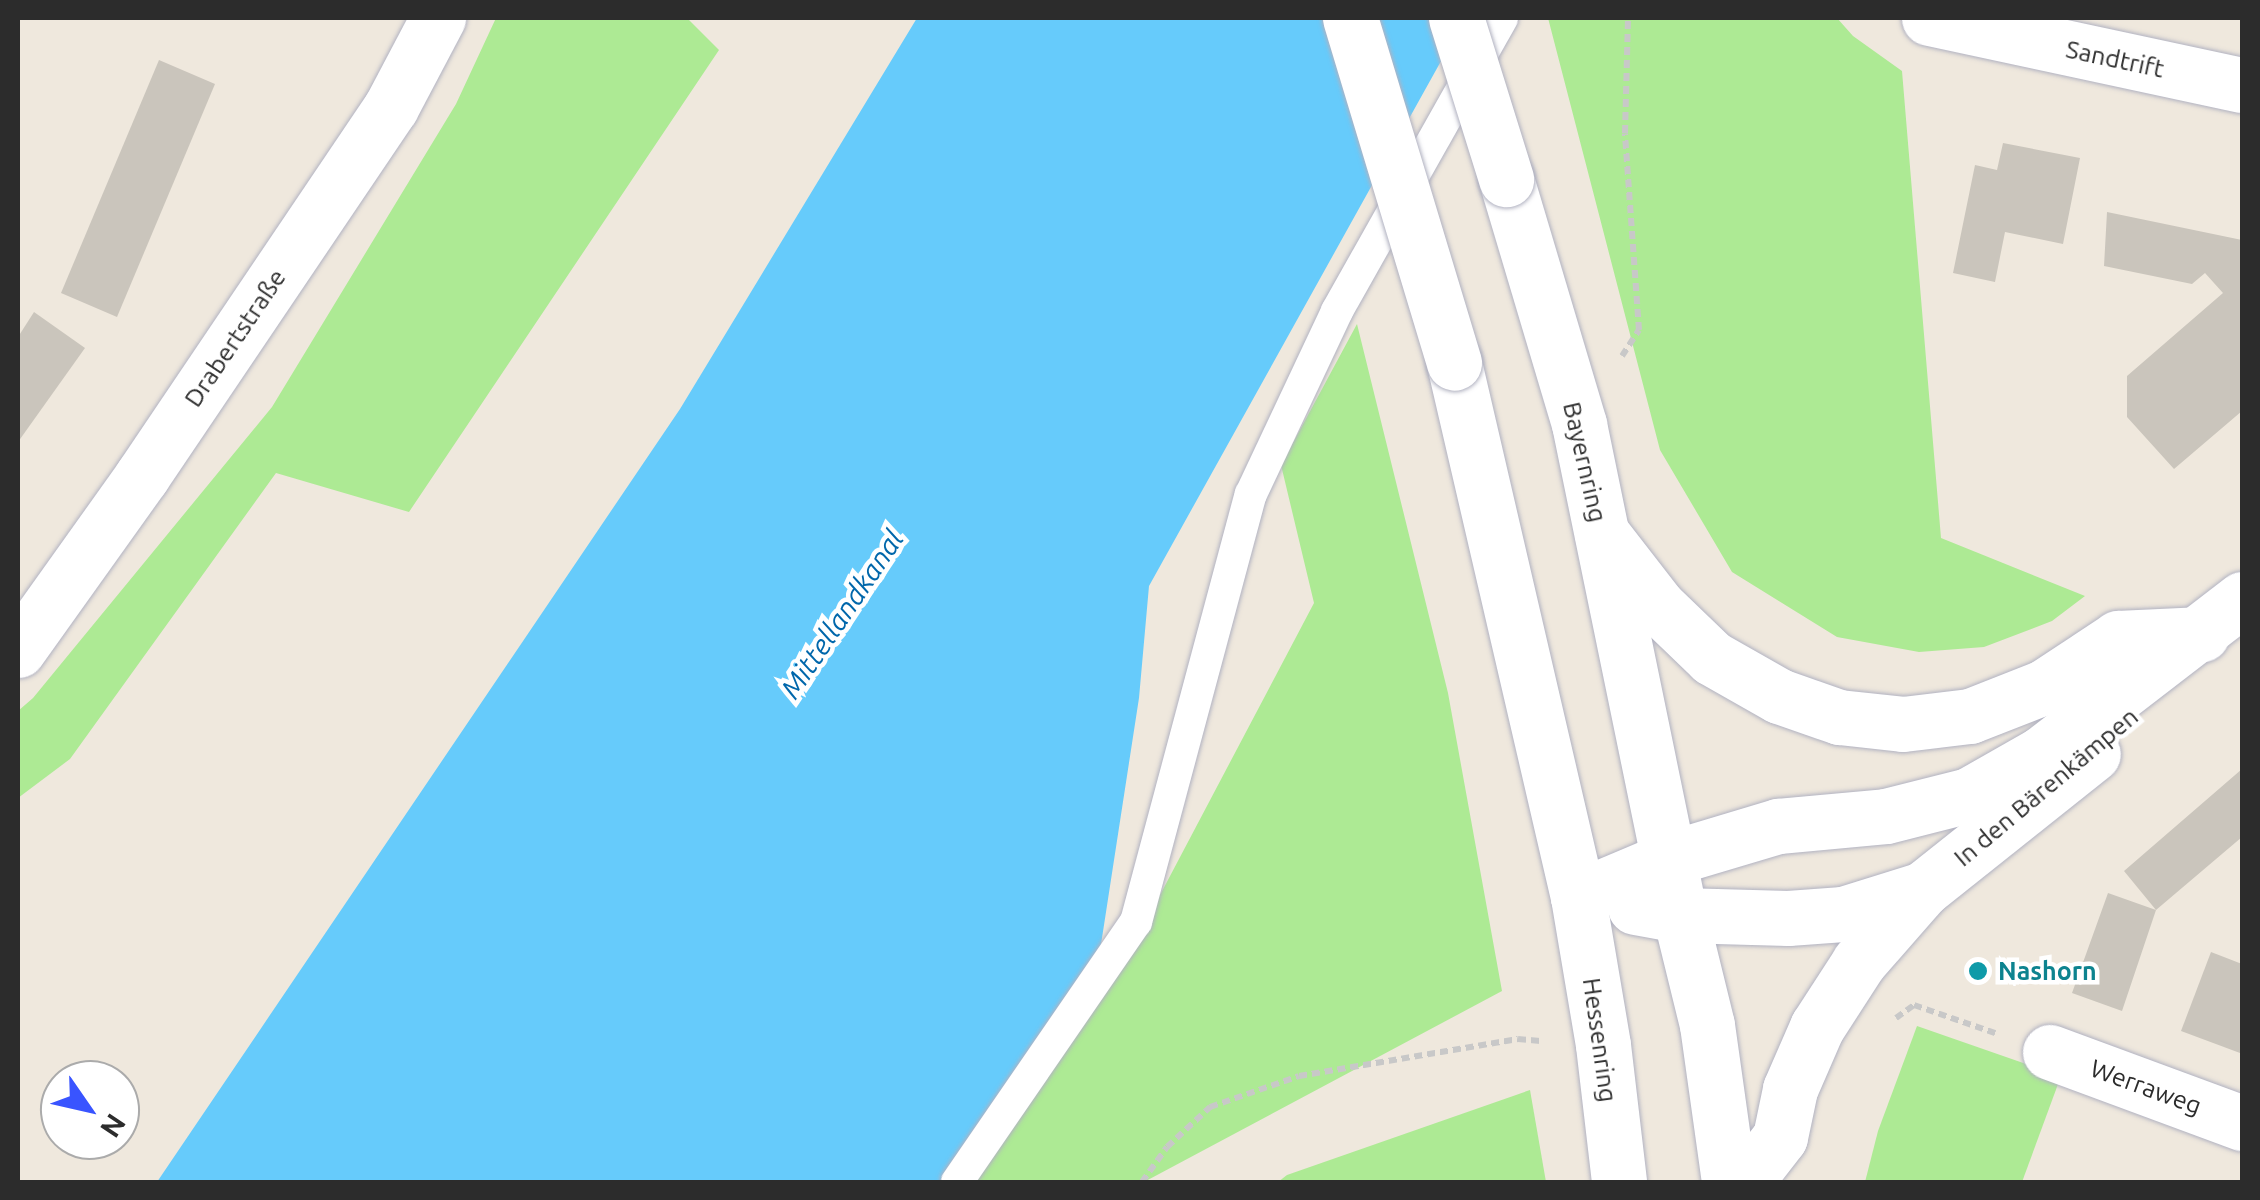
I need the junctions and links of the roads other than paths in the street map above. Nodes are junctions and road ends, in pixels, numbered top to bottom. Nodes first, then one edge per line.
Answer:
1 (438, 18) edge
2 (1350, 18) edge
3 (1456, 18) edge
4 (1502, 18) edge
5 (1929, 18) edge
6 (2242, 85) edge
7 (1602, 534) junction
8 (2222, 616) edge
9 (18, 650) edge
10 (1670, 858) junction
11 (1923, 889) junction
12 (1578, 897) junction
13 (1680, 915) junction
14 (2050, 1052) road end
15 (2242, 1122) edge
16 (958, 1182) edge
17 (1620, 1182) edge
18 (1728, 1182) edge
19 (1745, 1182) edge

1 - 9 street, Drabertstraße
2 - 12 street, bridge
3 - 7 street, Bayernring, bridge
4 - 16 lane
5 - 6 street, Sandtrift
7 - 8 street
7 - 10 street, Bayernring
8 - 10 street, In den Bärenkämpen
8 - 11 street, In den Bärenkämpen
10 - 12 street, In den Bärenkämpen
10 - 13 street, Bayernring
11 - 13 street, In den Bärenkämpen
11 - 19 street, In den Bärenkämpen
12 - 13 street, In den Bärenkämpen
12 - 17 street, Hessenring
13 - 18 street
14 - 15 street, Werraweg

